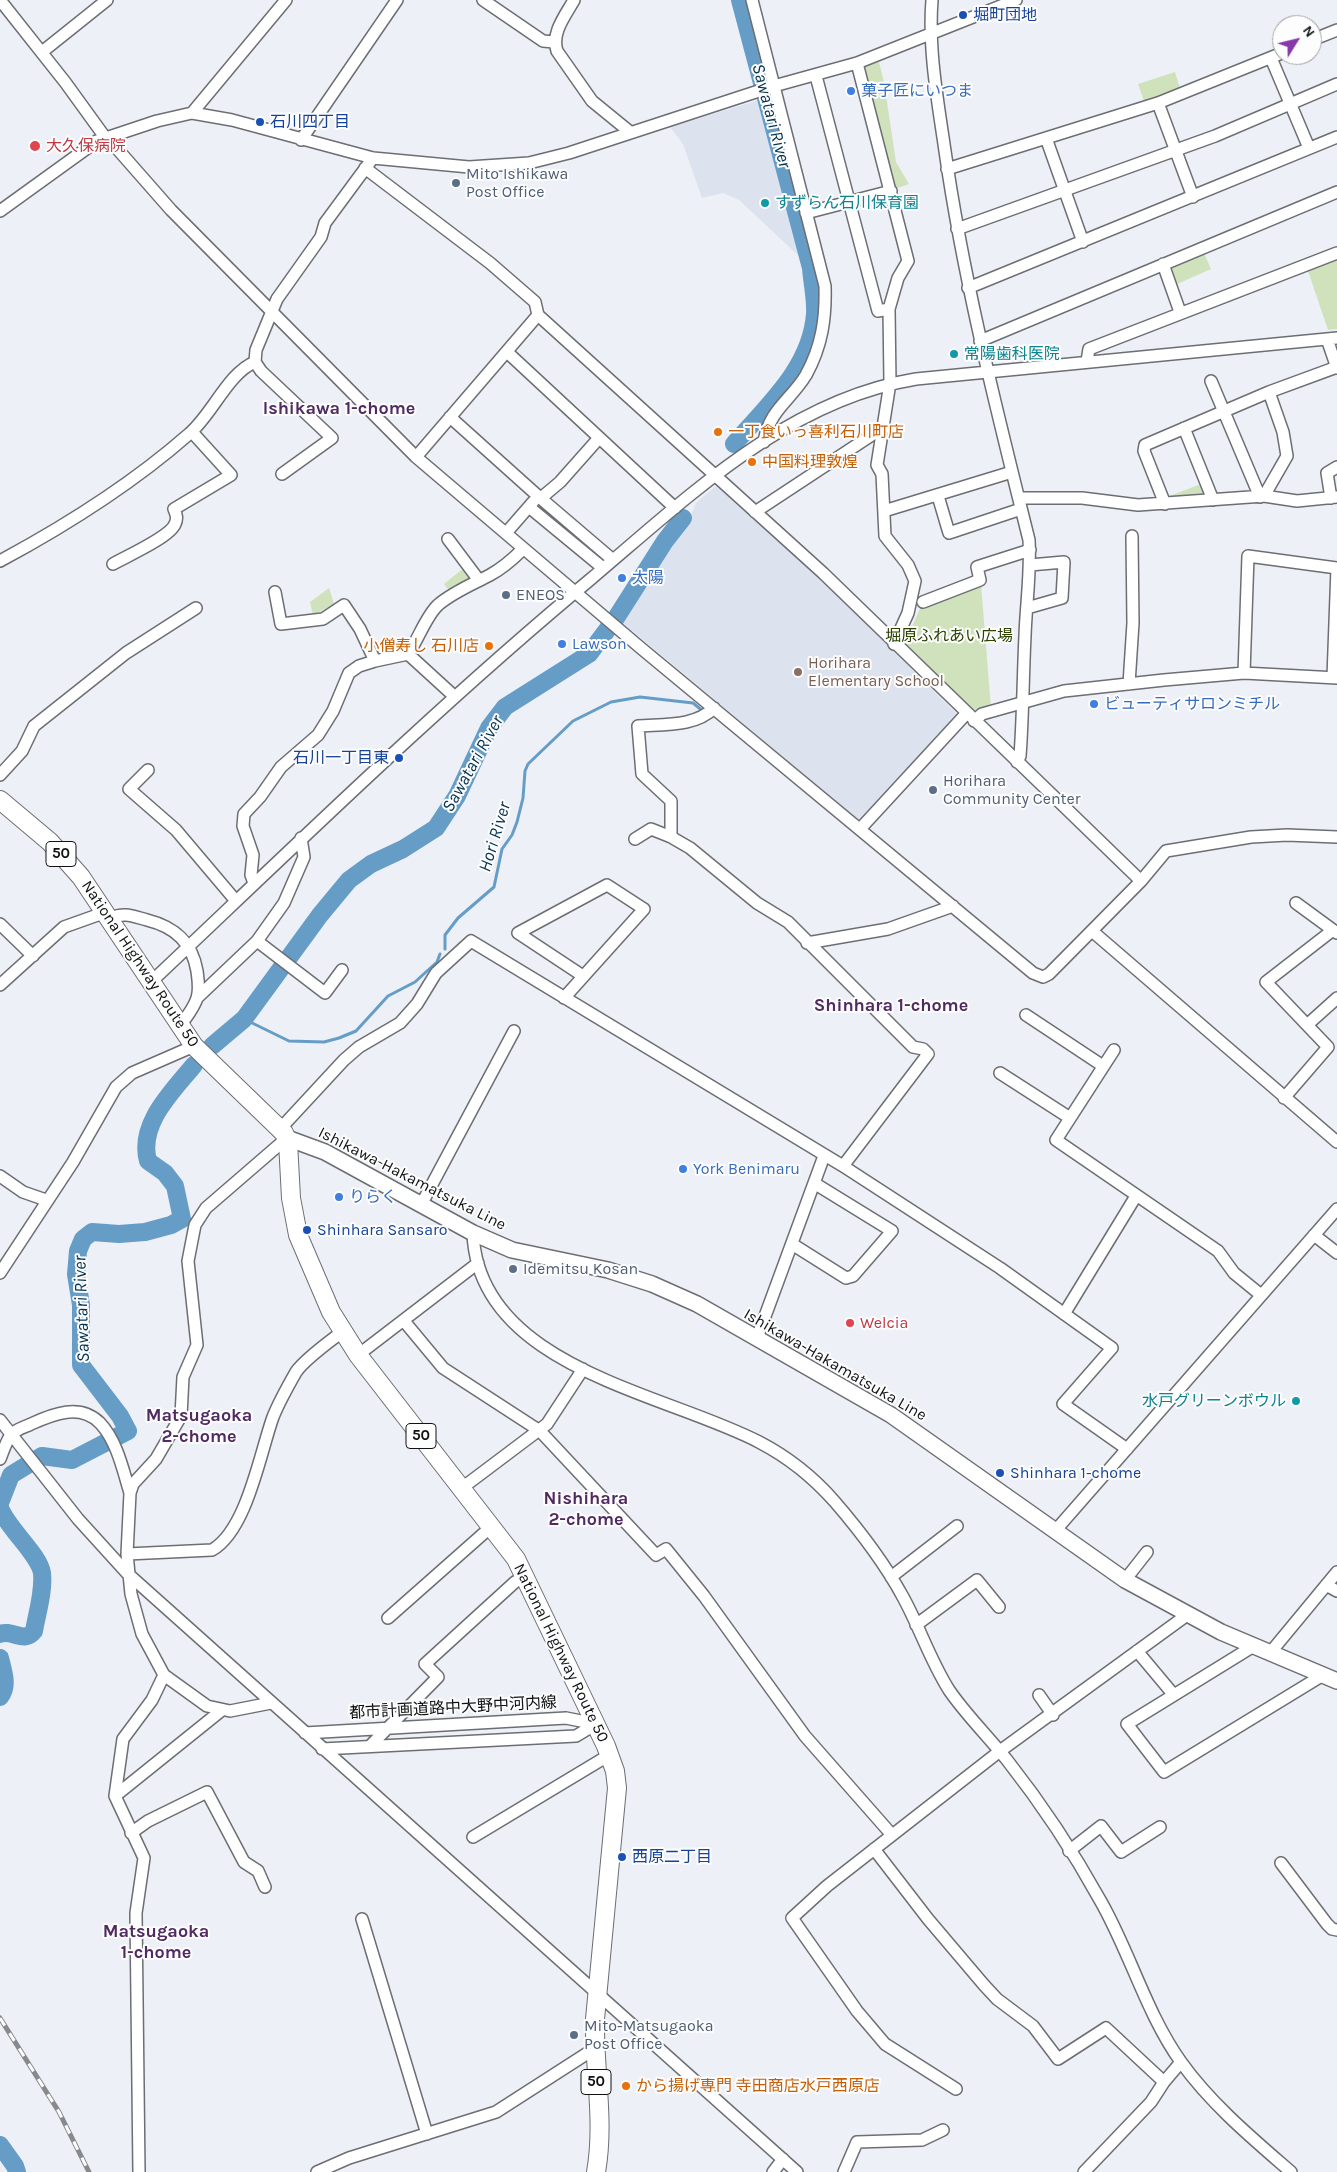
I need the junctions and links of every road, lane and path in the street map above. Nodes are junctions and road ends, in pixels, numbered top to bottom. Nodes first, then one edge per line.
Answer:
1 (0, 0) edge
2 (107, 0) edge
3 (286, 0) edge
4 (397, 0) edge
5 (483, 0) edge
6 (574, 0) edge
7 (752, 0) edge
8 (932, 0) edge
9 (1016, 0) edge
10 (1337, 30) edge
11 (932, 33) junction
12 (1322, 36) edge
13 (554, 42) junction
14 (42, 52) junction
15 (1271, 58) joint
16 (857, 63) junction
17 (816, 76) junction
18 (1337, 84) edge
19 (766, 89) junction
20 (1158, 103) junction
21 (1291, 104) junction
22 (192, 113) junction
23 (630, 132) junction
24 (1337, 136) edge
25 (1046, 138) junction
26 (107, 140) junction
27 (301, 140) junction
28 (1309, 148) junction
29 (1176, 150) junction
30 (373, 158) junction
31 (365, 168) junction
32 (948, 169) junction
33 (1064, 190) junction
34 (891, 191) junction
35 (1337, 192) edge
36 (1193, 197) junction
37 (849, 202) junction
38 (0, 211) edge
39 (806, 213) junction
40 (957, 229) junction
41 (1083, 242) junction
42 (1337, 253) edge
43 (1163, 264) junction
44 (968, 288) junction
45 (889, 309) junction
46 (1180, 312) junction
47 (270, 313) junction
48 (538, 315) junction
49 (1332, 338) edge
50 (980, 341) junction
51 (507, 352) junction
52 (1087, 361) junction
53 (255, 362) junction
54 (1337, 368) edge
55 (986, 372) junction
56 (1211, 381) dead end
57 (890, 383) junction
58 (1269, 392) junction
59 (1224, 410) junction
60 (450, 417) junction
61 (884, 427) junction
62 (1184, 428) junction
63 (192, 432) junction
64 (599, 438) junction
65 (764, 442) junction
66 (416, 457) junction
67 (1337, 467) edge
68 (1012, 472) junction
69 (282, 474) dead end
70 (715, 476) junction
71 (938, 496) junction
72 (539, 497) junction
73 (1262, 497) junction
74 (1334, 498) edge
75 (1213, 500) junction
76 (1020, 503) junction
77 (1165, 504) junction
78 (529, 507) junction
79 (675, 508) junction
80 (884, 511) junction
81 (755, 512) junction
82 (506, 533) junction
83 (1132, 536) dead end
84 (448, 540) dead end
85 (523, 549) junction
86 (1030, 550) junction
87 (613, 560) junction
88 (0, 561) edge
89 (113, 564) dead end
90 (1030, 565) junction
91 (603, 568) junction
92 (1337, 568) edge
93 (478, 579) junction
94 (275, 592) dead end
95 (575, 592) junction
96 (923, 602) dead end
97 (196, 608) dead end
98 (1027, 608) junction
99 (894, 644) junction
100 (408, 654) junction
101 (375, 661) junction
102 (1244, 674) junction
103 (1335, 678) edge
104 (1129, 684) junction
105 (454, 696) junction
106 (1023, 704) junction
107 (714, 708) junction
108 (970, 717) junction
109 (1017, 762) junction
110 (148, 770) dead end
111 (0, 775) edge
112 (0, 800) edge
113 (860, 829) junction
114 (671, 836) junction
115 (1337, 837) edge
116 (301, 838) junction
117 (635, 838) dead end
118 (1141, 880) junction
119 (254, 884) junction
120 (236, 901) junction
121 (1296, 902) dead end
122 (953, 906) junction
123 (108, 914) junction
124 (0, 924) edge
125 (1092, 931) junction
126 (1335, 931) edge
127 (257, 941) junction
128 (807, 942) junction
129 (189, 945) junction
130 (33, 956) junction
131 (342, 970) dead end
132 (584, 976) junction
133 (150, 982) junction
134 (0, 985) edge
135 (197, 998) junction
136 (564, 998) junction
137 (1337, 998) edge
138 (1026, 1015) dead end
139 (1307, 1025) junction
140 (179, 1027) junction
141 (514, 1030) dead end
142 (194, 1046) junction
143 (1114, 1050) dead end
144 (1103, 1066) junction
145 (1000, 1073) dead end
146 (1284, 1098) junction
147 (1070, 1118) junction
148 (284, 1133) junction
149 (1337, 1142) edge
150 (824, 1156) junction
151 (843, 1166) junction
152 (0, 1176) edge
153 (814, 1183) junction
154 (1136, 1196) junction
155 (46, 1200) junction
156 (421, 1205) junction
157 (1337, 1209) edge
158 (473, 1233) junction
159 (1314, 1235) junction
160 (792, 1244) junction
161 (1337, 1252) edge
162 (478, 1263) junction
163 (0, 1273) edge
164 (1261, 1295) junction
165 (1064, 1314) junction
166 (404, 1320) junction
167 (342, 1332) junction
168 (757, 1338) junction
169 (358, 1355) junction
170 (583, 1370) junction
171 (0, 1420) edge
172 (540, 1431) junction
173 (11, 1435) junction
174 (1127, 1449) junction
175 (0, 1459) edge
176 (462, 1488) junction
177 (130, 1493) junction
178 (492, 1526) junction
179 (957, 1526) dead end
180 (1055, 1531) junction
181 (1147, 1552) dead end
182 (127, 1554) junction
183 (1337, 1572) edge
184 (128, 1573) junction
185 (526, 1576) junction
186 (891, 1577) junction
187 (1125, 1580) junction
188 (1326, 1585) junction
189 (1337, 1591) edge
190 (999, 1607) dead end
191 (1187, 1614) junction
192 (388, 1618) dead end
193 (916, 1625) junction
194 (1252, 1646) junction
195 (1137, 1651) junction
196 (1270, 1653) junction
197 (164, 1675) junction
198 (1323, 1676) junction
199 (1337, 1682) edge
200 (1173, 1694) junction
201 (1039, 1695) dead end
202 (271, 1703) junction
203 (222, 1710) junction
204 (1053, 1715) junction
205 (596, 1724) junction
206 (389, 1728) junction
207 (305, 1733) junction
208 (372, 1746) dead end
209 (322, 1749) junction
210 (1000, 1752) junction
211 (611, 1758) junction
212 (115, 1796) junction
213 (1160, 1827) dead end
214 (131, 1833) junction
215 (892, 1835) junction
216 (473, 1837) dead end
217 (874, 1849) junction
218 (1069, 1851) junction
219 (1281, 1863) dead end
220 (265, 1887) dead end
221 (362, 1919) dead end
222 (1337, 1930) edge
223 (597, 1991) junction
224 (594, 2049) junction
225 (1181, 2062) junction
226 (1164, 2082) junction
227 (956, 2090) dead end
228 (943, 2130) dead end
229 (427, 2134) junction
230 (783, 2159) junction
231 (138, 2172) edge
232 (317, 2172) edge
233 (596, 2172) edge
234 (773, 2172) edge
235 (797, 2172) edge
236 (844, 2172) edge
237 (1084, 2172) edge
238 (1291, 2172) edge

1 - 14 street
2 - 14 street
3 - 22 street
4 - 27 street
5 - 13 street
6 - 13 street
7 - 19 street
8 - 11 street
9 - 11 street
10 - 12 street
11 - 16 street
11 - 32 street
13 - 23 street
14 - 26 street
15 - 20 street
15 - 21 street
16 - 17 street
16 - 34 street
17 - 19 street
17 - 37 street
18 - 21 street
19 - 23 street
19 - 39 street
20 - 25 street
20 - 29 street
21 - 28 street
21 - 29 street
22 - 26 street
22 - 27 street
23 - 30 street
24 - 28 street
25 - 32 street
25 - 33 street
26 - 38 street
26 - 47 street
27 - 30 street
28 - 36 street
29 - 33 street
29 - 36 street
30 - 31 street
31 - 47 street
31 - 48 street
32 - 40 street
33 - 40 street
33 - 41 street
34 - 37 street
34 - 45 street
35 - 43 street
36 - 41 street
37 - 39 street
37 - 45 street
39 - 65 street
40 - 44 street
41 - 44 street
42 - 46 street
43 - 46 street
43 - 50 street
44 - 50 street
45 - 57 street
46 - 52 street
47 - 53 street
47 - 66 street
48 - 51 street
48 - 70 street
49 - 52 street
49 - 54 street
50 - 55 street
51 - 60 street
51 - 64 street
52 - 55 street
53 - 63 street
53 - 69 street
54 - 58 street
55 - 57 street
55 - 68 street
56 - 59 street
57 - 61 street
57 - 65 street
58 - 59 street
58 - 73 street
59 - 62 street
59 - 73 street
60 - 66 street
60 - 72 street
61 - 80 street
61 - 81 street
62 - 75 street
62 - 77 street
63 - 88 street
63 - 89 street
64 - 72 street
64 - 79 street
65 - 70 street
66 - 82 street
67 - 74 street
68 - 71 street
68 - 76 street
70 - 79 street
70 - 81 street
71 - 76 street
71 - 80 street
72 - 78 street
72 - 87 street
73 - 74 street
73 - 75 street
75 - 77 street
76 - 77 street
76 - 86 street
78 - 82 street
78 - 91 street
79 - 87 street
80 - 99 street
81 - 99 street
82 - 85 street
83 - 104 street
84 - 93 street
85 - 93 street
85 - 95 street
86 - 90 street
86 - 96 street
87 - 91 street
90 - 98 street
90 - 98 street
91 - 95 street
92 - 102 street
92 - 103 street
93 - 100 street
94 - 101 street
95 - 105 street
95 - 107 street
97 - 111 street
98 - 106 street
99 - 108 street
100 - 101 street
100 - 105 street
101 - 119 street
102 - 103 street
102 - 104 street
104 - 106 street
105 - 116 street
106 - 108 street
106 - 109 street
107 - 113 street
107 - 114 street
108 - 109 street
108 - 113 street
109 - 118 street
110 - 120 street
112 - 123 highway, National Highway Route 50 / 50
113 - 122 street
114 - 117 street
114 - 128 street
115 - 118 street
116 - 119 street
116 - 127 street
118 - 125 street
119 - 120 street
120 - 129 street
121 - 126 street
122 - 125 street
122 - 128 street
123 - 129 street
123 - 130 street
123 - 133 highway, National Highway Route 50 / 50
124 - 130 street
125 - 146 street
126 - 139 street
127 - 131 street
127 - 135 street
128 - 151 street
129 - 133 street
129 - 135 street
130 - 134 street
132 - 132 street
132 - 136 street
133 - 140 highway, National Highway Route 50 / 50
135 - 140 street
136 - 148 street
136 - 150 street
137 - 139 street
138 - 144 street
139 - 146 street
140 - 142 highway, National Highway Route 50 / 50
141 - 156 street
142 - 148 highway, National Highway Route 50 / 50
142 - 155 street
143 - 144 street
144 - 147 street
145 - 147 street
146 - 149 street
147 - 154 street
148 - 156 main road, Ishikawa-Hakamatsuka Line
148 - 167 highway, National Highway Route 50 / 50
148 - 177 street
150 - 151 street
150 - 153 street
151 - 165 street
152 - 155 street
153 - 160 street
153 - 160 street
154 - 164 street
154 - 165 street
155 - 163 street
156 - 158 main road, Ishikawa-Hakamatsuka Line
157 - 159 street
158 - 162 street
158 - 168 main road, Ishikawa-Hakamatsuka Line
159 - 161 street
159 - 164 street
160 - 168 street
162 - 166 street
162 - 170 street
164 - 174 street
165 - 174 street
166 - 169 street
166 - 172 street
167 - 169 highway, National Highway Route 50 / 50
167 - 182 street
168 - 180 main road, Ishikawa-Hakamatsuka Line
169 - 176 highway, National Highway Route 50 / 50
170 - 172 street
170 - 186 street
171 - 173 street
172 - 176 street
172 - 215 street
173 - 175 street
173 - 177 street
173 - 184 street
174 - 180 street
176 - 178 highway, National Highway Route 50 / 50
177 - 182 street
178 - 185 highway, National Highway Route 50 / 50
178 - 192 street
179 - 186 street
180 - 187 main road, Ishikawa-Hakamatsuka Line
181 - 187 street
182 - 184 street
183 - 188 street
184 - 197 street
184 - 202 street
185 - 205 highway, National Highway Route 50 / 50
185 - 206 street
186 - 193 street
187 - 191 main road, Ishikawa-Hakamatsuka Line
188 - 189 street
188 - 196 street
190 - 193 street
191 - 194 main road, Ishikawa-Hakamatsuka Line
191 - 195 street
193 - 210 street
194 - 196 main road, Ishikawa-Hakamatsuka Line
194 - 200 street
195 - 200 street
195 - 204 street
196 - 198 main road, Ishikawa-Hakamatsuka Line
197 - 203 street
197 - 212 street
198 - 199 main road, Ishikawa-Hakamatsuka Line
198 - 200 street
201 - 204 street
202 - 203 street
202 - 207 street
203 - 212 street
204 - 210 street
205 - 206 street, 都市計画道路中大野中河内線
205 - 209 street
205 - 211 highway, National Highway Route 50 / 50
206 - 207 street, 都市計画道路中大野中河内線
206 - 208 street
207 - 209 street
209 - 223 street
210 - 215 street
210 - 218 street
211 - 216 street
211 - 223 highway, National Highway Route 50 / 50
212 - 214 street
213 - 218 street
214 - 220 street
214 - 231 street
215 - 217 street
217 - 226 street
217 - 227 street
218 - 225 street
219 - 222 street
221 - 229 street
223 - 224 highway, National Highway Route 50 / 50
223 - 230 street
224 - 229 street
224 - 233 highway, National Highway Route 50 / 50
225 - 226 street
225 - 238 street
226 - 237 street
228 - 236 street
229 - 232 street
230 - 234 street
230 - 235 street

